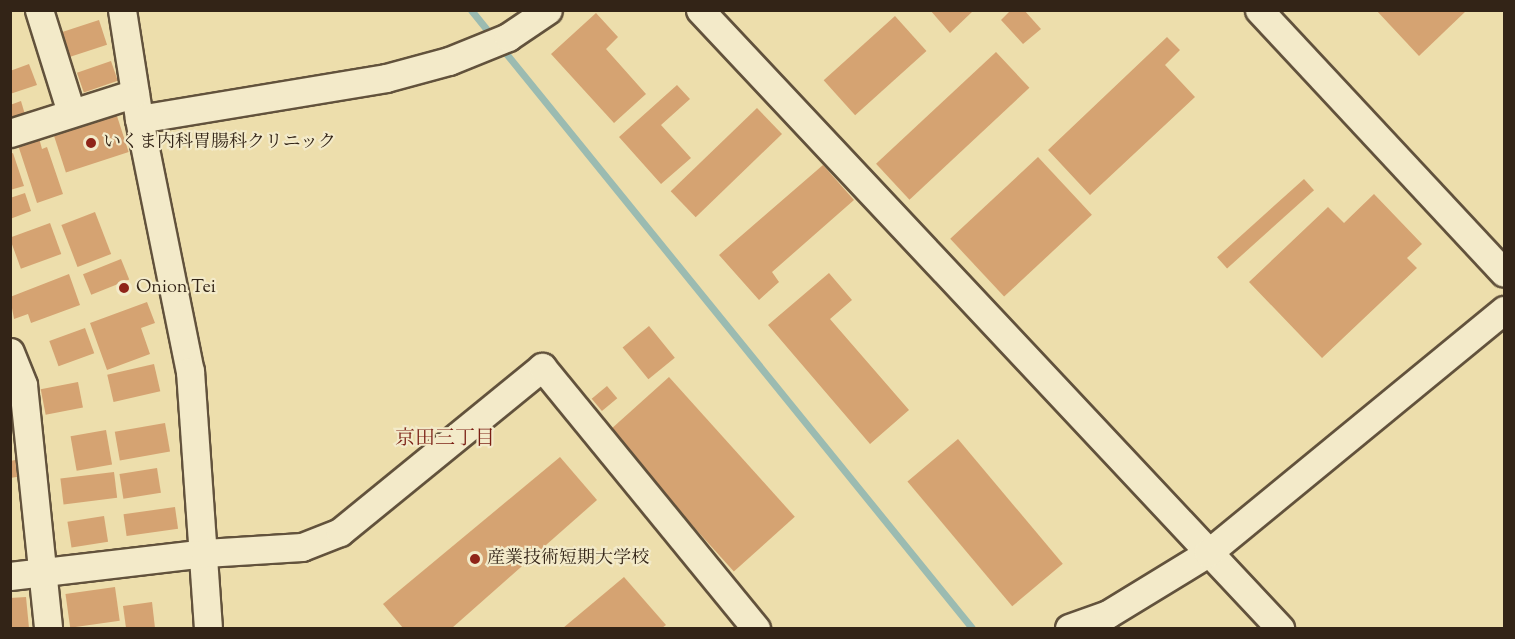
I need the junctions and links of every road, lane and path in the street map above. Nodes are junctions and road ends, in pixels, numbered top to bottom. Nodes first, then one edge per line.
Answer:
1 (39, 10) edge
2 (122, 10) edge
3 (548, 10) edge
4 (700, 10) edge
5 (1260, 10) edge
6 (135, 93) junction
7 (71, 112) junction
8 (139, 119) junction
9 (10, 133) edge
10 (1504, 273) edge
11 (1504, 310) edge
12 (10, 352) edge
13 (1208, 552) junction
14 (205, 553) junction
15 (41, 571) junction
16 (10, 576) edge
17 (48, 628) edge
18 (208, 628) edge
19 (756, 628) edge
20 (1069, 628) edge
21 (1280, 628) edge

1 - 7 street
2 - 6 street
3 - 8 street
4 - 13 street
5 - 10 street
6 - 7 street
6 - 8 street
7 - 9 street
8 - 14 street
11 - 13 street
12 - 15 street
13 - 20 street
13 - 21 street
14 - 15 street
14 - 18 street
14 - 19 street
15 - 16 street
15 - 17 street

